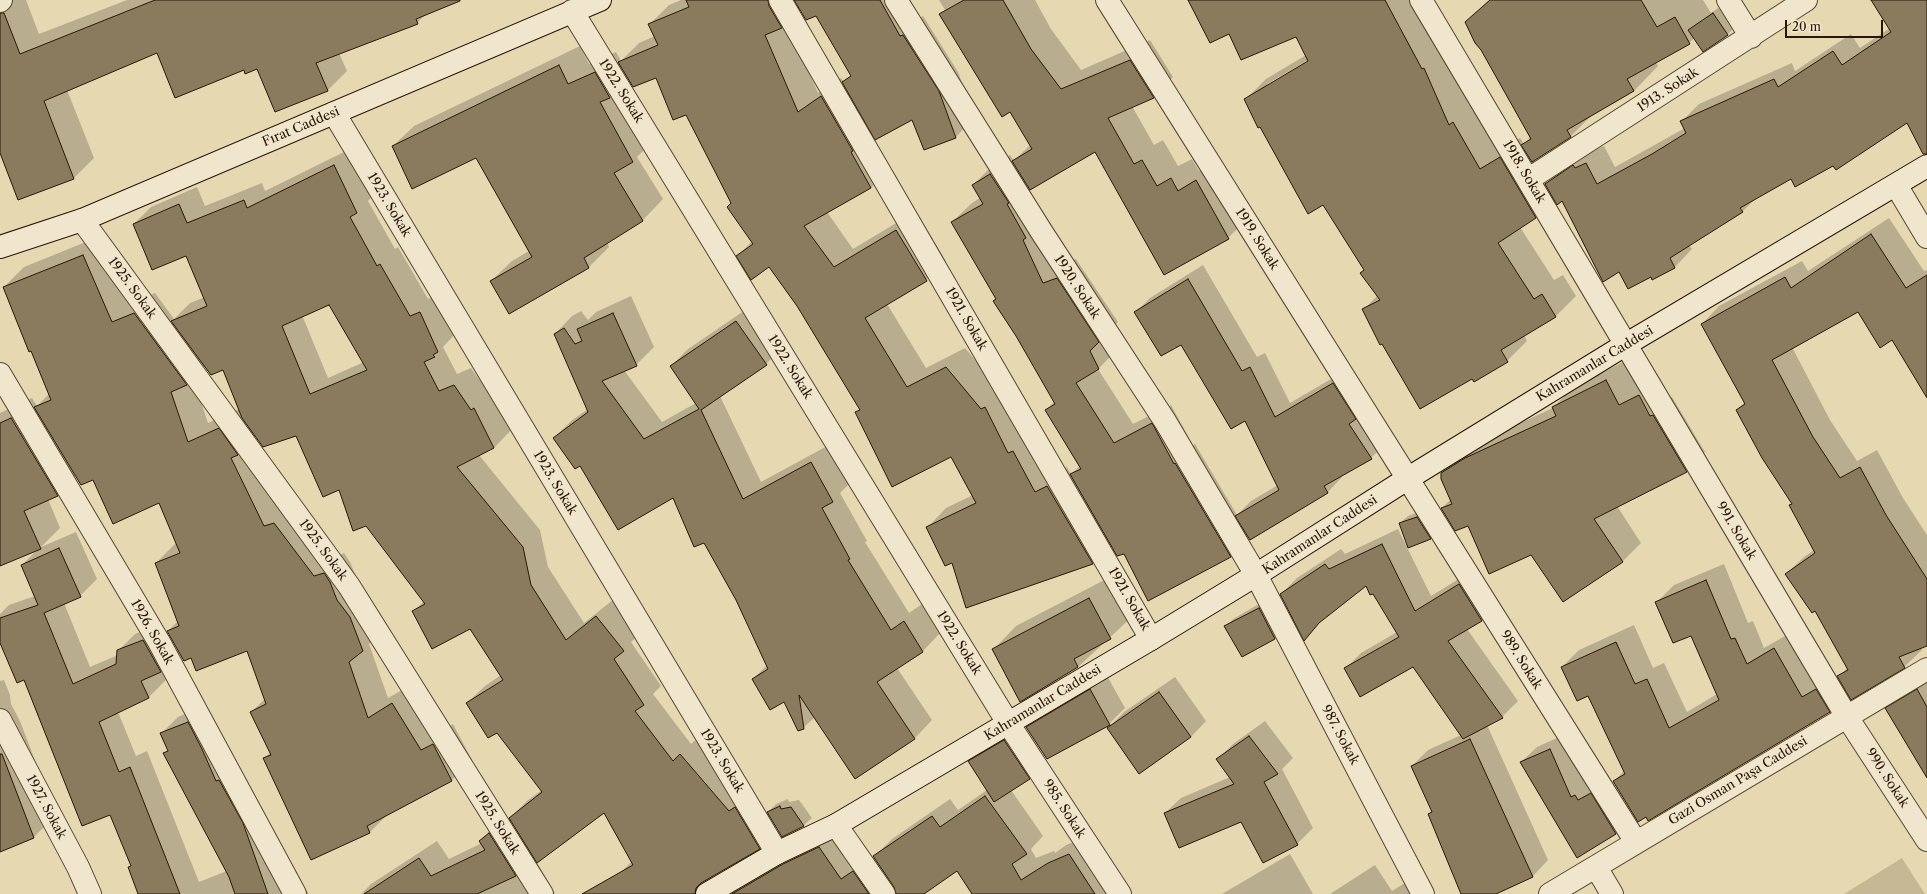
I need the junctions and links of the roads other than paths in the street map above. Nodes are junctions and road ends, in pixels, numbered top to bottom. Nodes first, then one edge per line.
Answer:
1 (600, 0) edge
2 (780, 0) edge
3 (896, 0) edge
4 (1107, 0) edge
5 (1728, 0) edge
6 (1806, 0) edge
7 (1426, 2) edge
8 (572, 11) junction
9 (1751, 37) junction
10 (334, 113) junction
11 (1927, 166) edge
12 (1529, 179) junction
13 (1896, 185) junction
14 (82, 220) junction
15 (1927, 237) edge
16 (0, 247) edge
17 (1626, 346) junction
18 (0, 374) edge
19 (1407, 479) junction
20 (1256, 575) junction
21 (1152, 639) junction
22 (1927, 669) edge
23 (1847, 717) junction
24 (0, 720) edge
25 (1008, 723) junction
26 (836, 825) junction
27 (1927, 840) edge
28 (1636, 842) junction
29 (777, 853) junction
30 (1596, 867) junction
31 (90, 894) edge
32 (295, 894) edge
33 (542, 894) edge
34 (707, 894) edge
35 (884, 894) edge
36 (1120, 894) edge
37 (1423, 894) edge
38 (1550, 894) edge
39 (1612, 894) edge

1 - 8 street, Fırat Caddesi
2 - 21 street, 1921. Sokak
3 - 20 street, 1920. Sokak
4 - 19 street, 1919. Sokak
5 - 9 street
6 - 9 street, 1913. Sokak
7 - 12 street, 1918. Sokak
8 - 10 street, Fırat Caddesi
8 - 25 street, 1922. Sokak
9 - 12 street, 1913. Sokak
10 - 14 street, Fırat Caddesi
10 - 29 street, 1923. Sokak
11 - 13 street, Kahramanlar Caddesi
12 - 17 street, 1918. Sokak
13 - 15 street
13 - 17 street, Kahramanlar Caddesi
14 - 16 street, Fırat Caddesi
14 - 33 street, 1925. Sokak
17 - 19 street, Kahramanlar Caddesi
17 - 23 street, 991. Sokak
18 - 32 street, 1926. Sokak
19 - 20 street, Kahramanlar Caddesi
19 - 28 street, 989. Sokak
20 - 21 street, Kahramanlar Caddesi
20 - 37 street, 987. Sokak
21 - 25 street, Kahramanlar Caddesi
22 - 23 street, Gazi Osman Paşa Caddesi
23 - 27 street, 990. Sokak
23 - 28 street, Gazi Osman Paşa Caddesi
24 - 31 street, 1927. Sokak
25 - 26 street, Kahramanlar Caddesi
25 - 36 street, 985. Sokak
26 - 29 street, Kahramanlar Caddesi
26 - 35 street
28 - 30 street, Gazi Osman Paşa Caddesi
29 - 34 street, Kahramanlar Caddesi
30 - 38 street, Gazi Osman Paşa Caddesi
30 - 39 street

